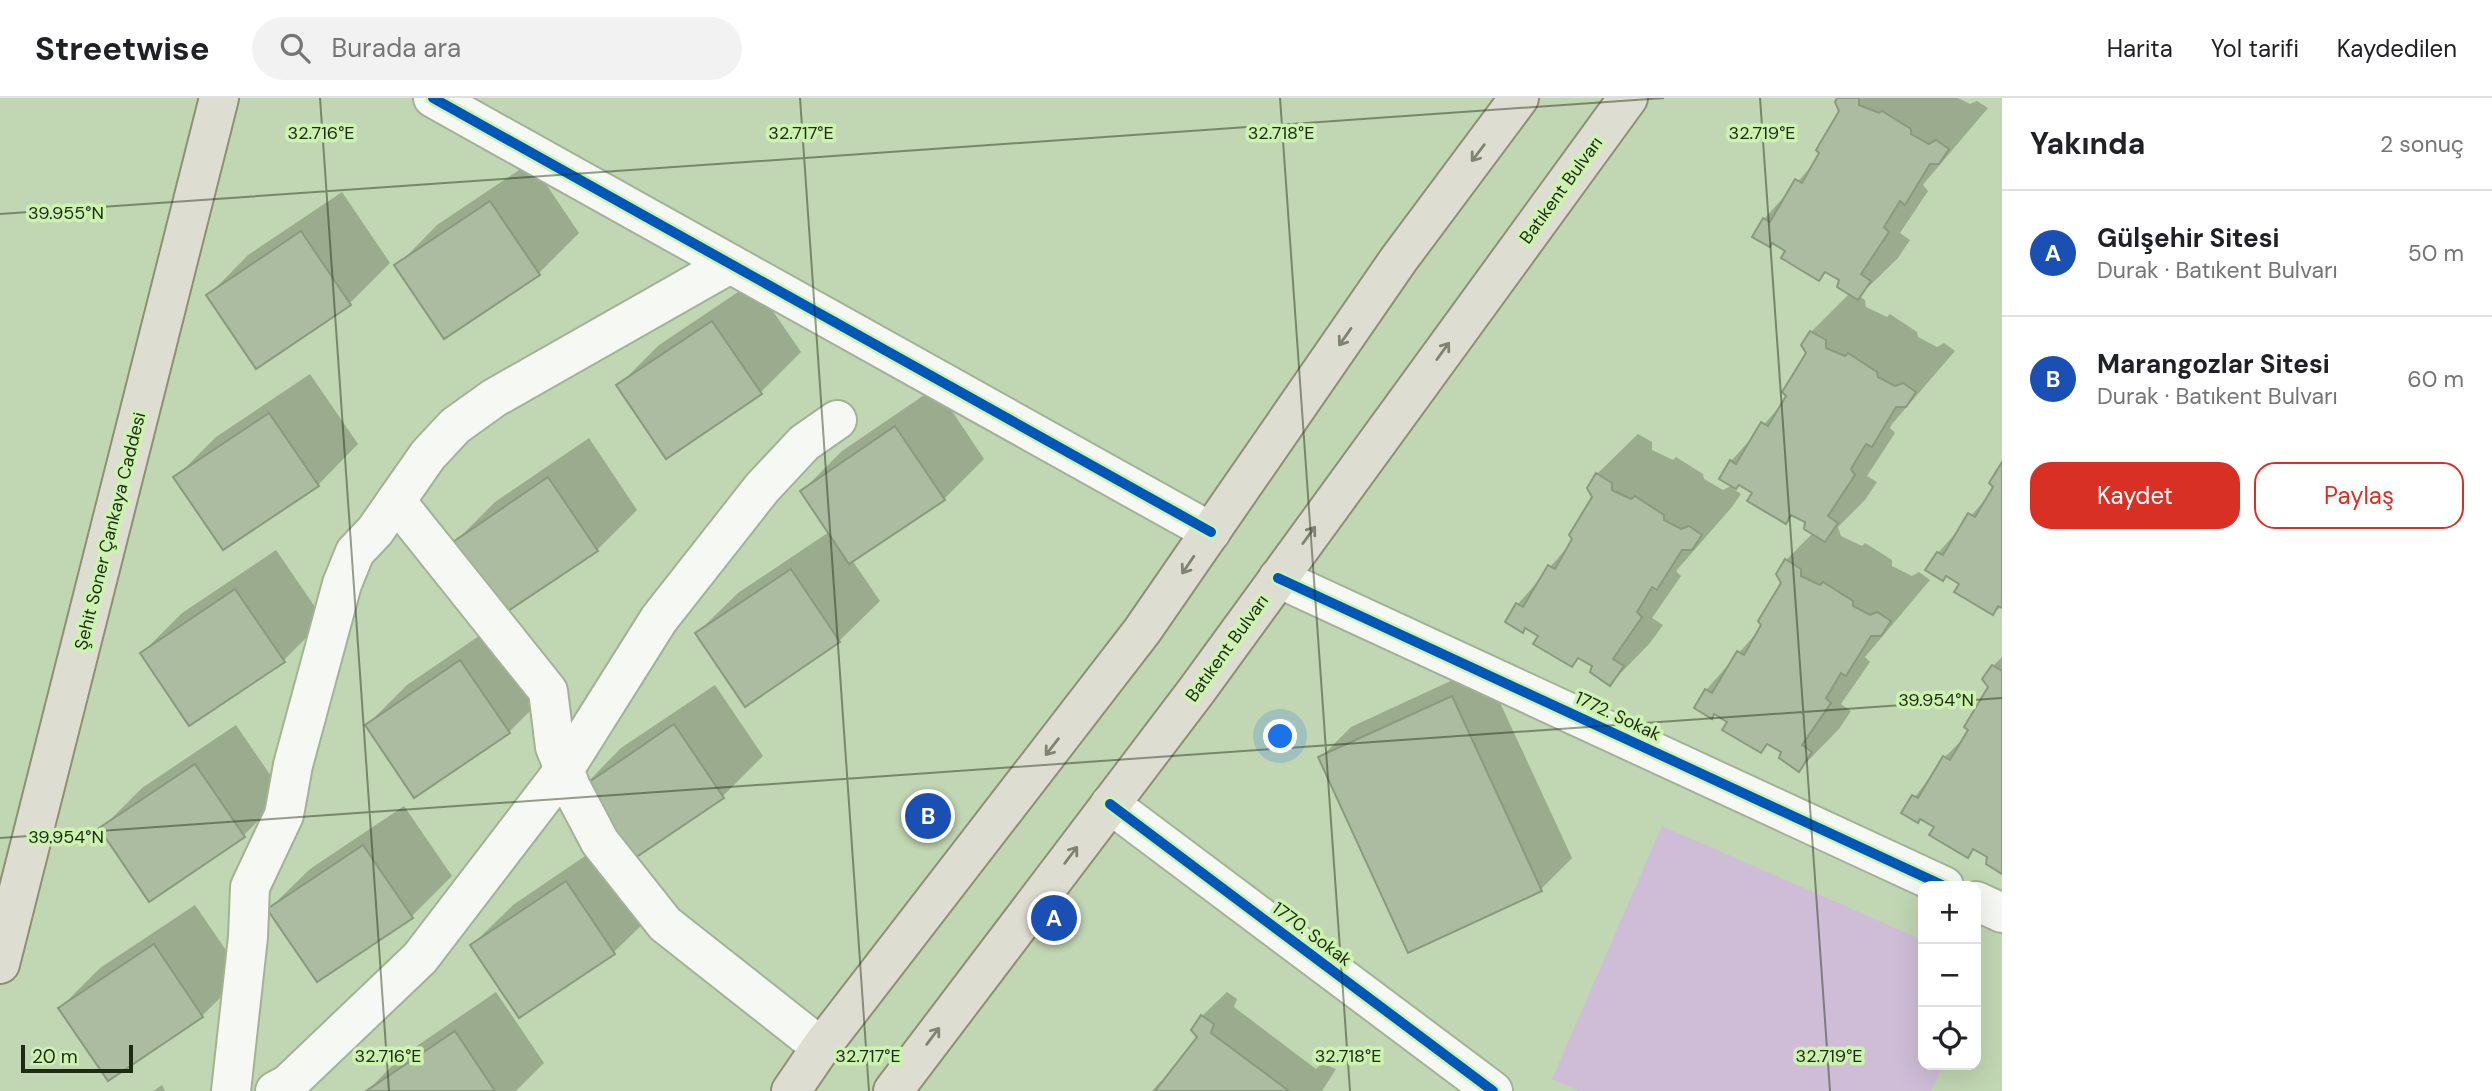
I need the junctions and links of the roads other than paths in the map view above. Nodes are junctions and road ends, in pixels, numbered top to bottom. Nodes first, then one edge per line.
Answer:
1 (219, 98) edge
2 (433, 98) edge
3 (1519, 98) edge
4 (1628, 98) edge
5 (730, 264) junction
6 (837, 420) dead end
7 (396, 501) junction
8 (1211, 531) junction
9 (1278, 578) junction
10 (564, 770) junction
11 (1110, 804) junction
12 (1933, 881) edge
13 (1981, 903) edge
14 (2002, 913) edge
15 (0, 964) edge
16 (821, 1047) junction
17 (231, 1091) edge
18 (275, 1091) edge
19 (791, 1091) edge
20 (893, 1091) edge
21 (1493, 1091) edge

1 - 15 main road, Şehit Soner Çankaya Caddesi
2 - 5 street
3 -> 8 main road
9 -> 4 main road, Batıkent Bulvarı
5 - 7 street
5 - 8 street
6 - 10 street
7 - 10 street
7 - 17 street
8 -> 16 main road
9 - 11 main road, Batıkent Bulvarı
9 - 12 street, 1772. Sokak
10 - 16 street
10 - 18 street
20 -> 11 main road, Batıkent Bulvarı
11 - 21 street, 1770. Sokak
13 - 14 street
16 - 19 main road

